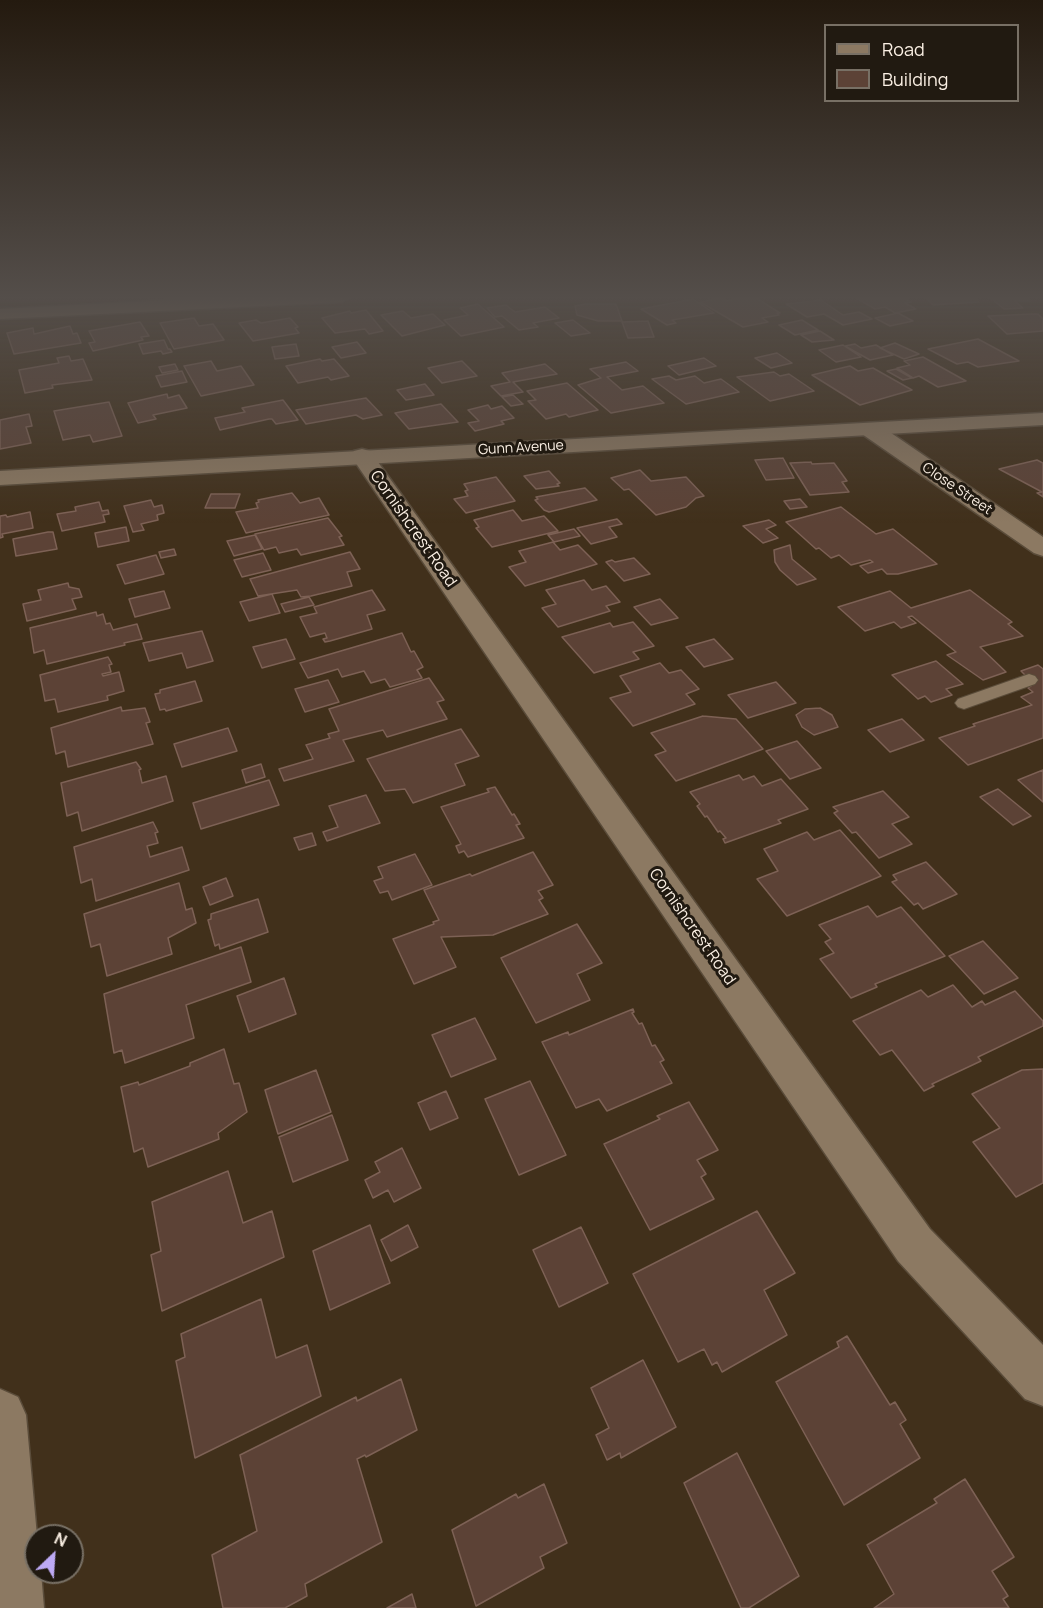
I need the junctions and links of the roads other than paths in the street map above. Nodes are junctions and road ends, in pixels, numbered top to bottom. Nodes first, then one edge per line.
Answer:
1 (1043, 419) edge
2 (870, 429) junction
3 (362, 456) junction
4 (0, 478) edge
5 (1043, 548) edge
6 (1029, 680) dead end
7 (964, 703) dead end
8 (1043, 1381) edge
9 (0, 1415) edge
10 (15, 1608) edge

1 - 2 street, Gunn Avenue
2 - 3 street, Gunn Avenue
2 - 5 street, Close Street
3 - 4 street, Gunn Avenue
3 - 8 street, Cornishcrest Road
6 - 7 lane
9 - 10 street

